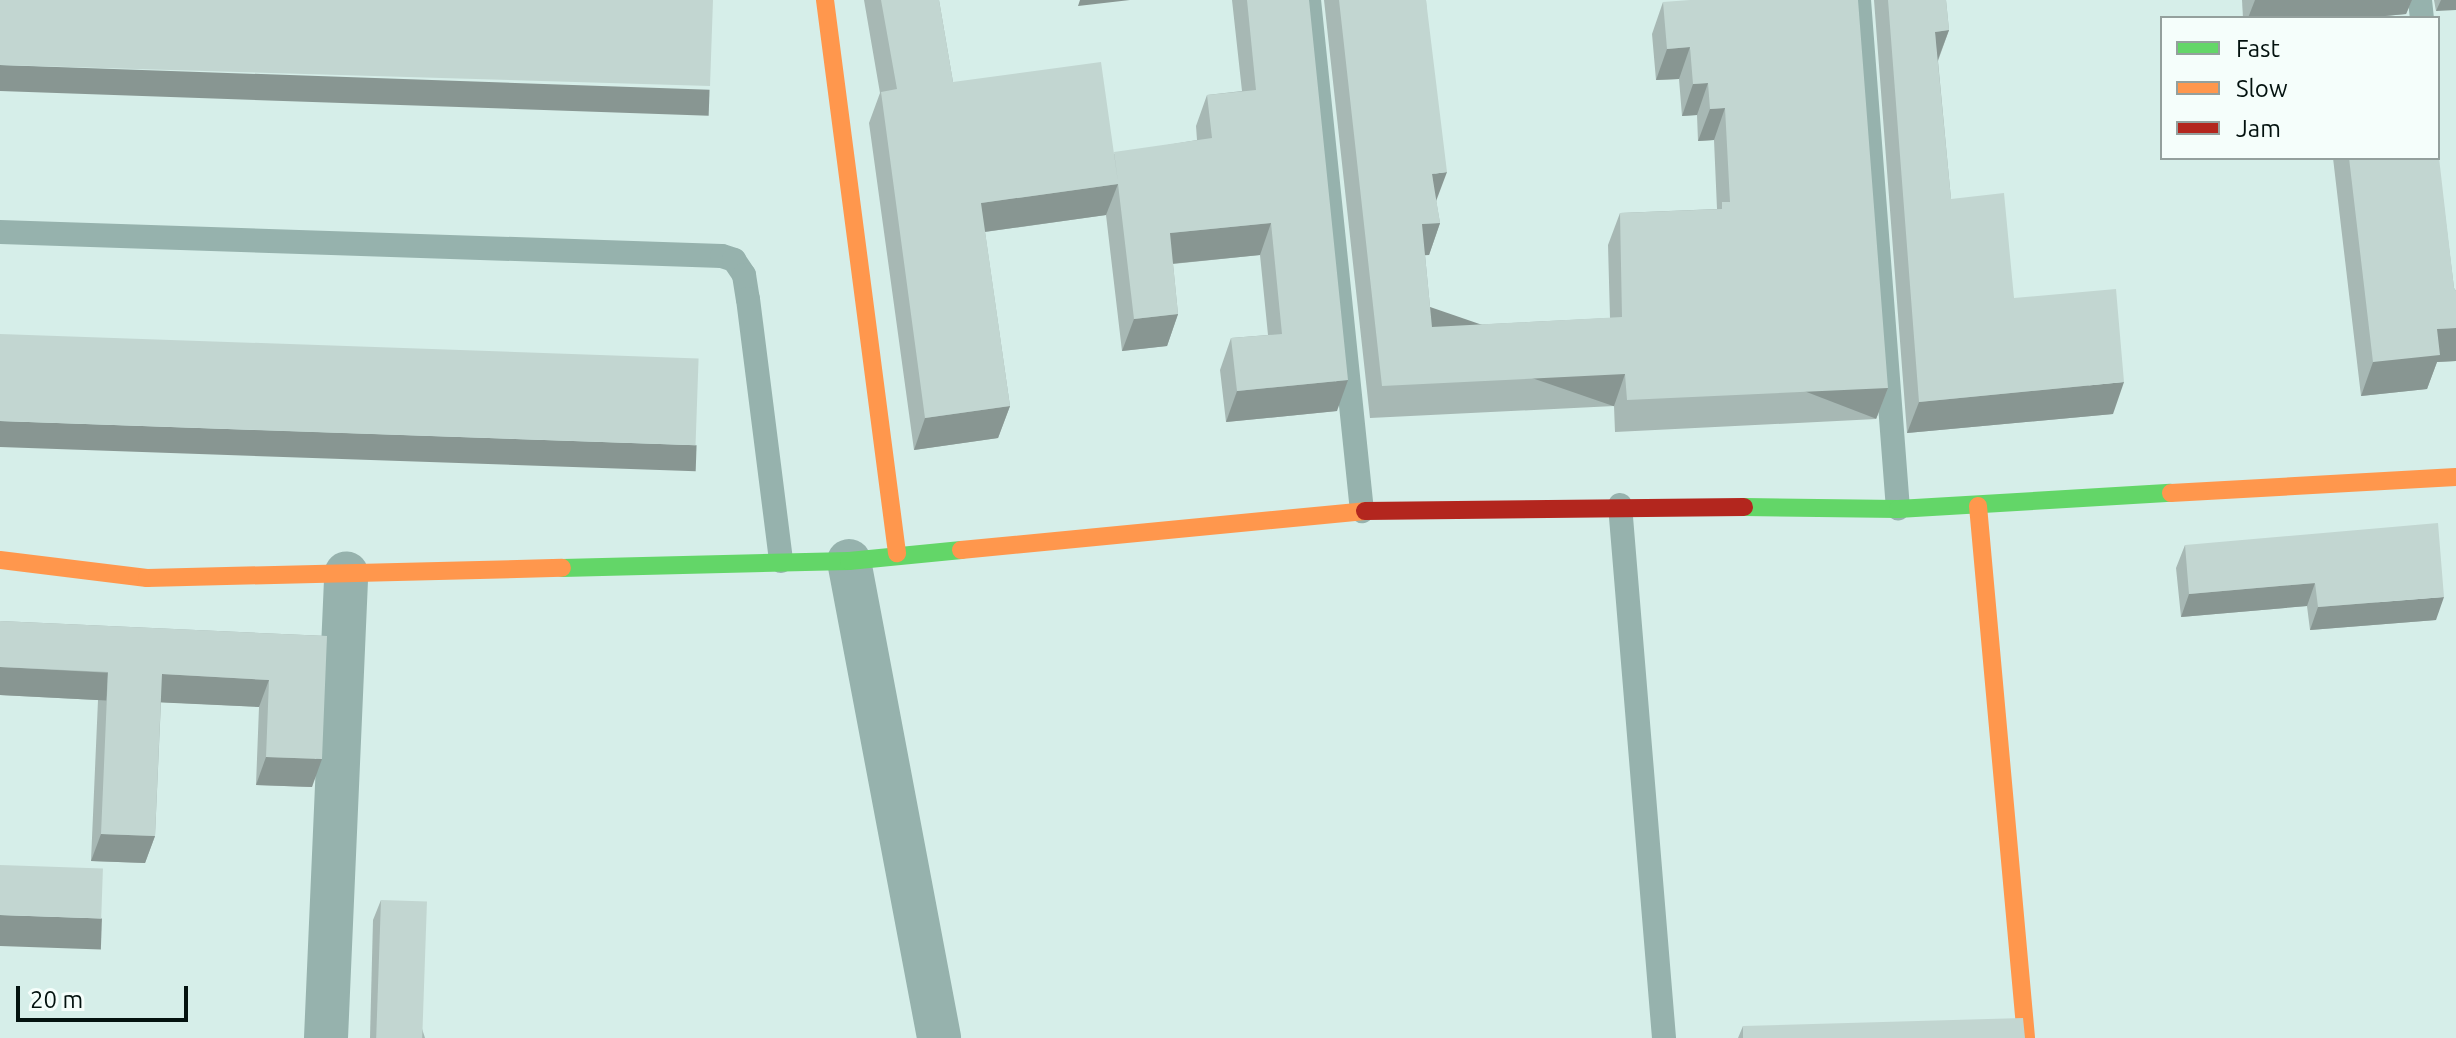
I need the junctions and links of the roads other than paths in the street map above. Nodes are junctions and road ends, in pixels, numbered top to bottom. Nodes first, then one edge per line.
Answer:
1 (825, 0) edge
2 (1309, 0) edge
3 (1859, 0) edge
4 (0, 232) edge
5 (2456, 477) edge
6 (1620, 505) junction
7 (1978, 506) junction
8 (1898, 509) junction
9 (1362, 511) junction
10 (897, 553) junction
11 (0, 560) edge
12 (781, 561) junction
13 (849, 561) junction
14 (346, 573) junction
15 (326, 1038) edge
16 (939, 1038) edge
17 (1664, 1038) edge
18 (2026, 1038) edge

1 - 10 street
2 - 9 lane
3 - 8 lane
4 - 12 lane
5 - 7 street
6 - 8 street
6 - 9 street
6 - 17 lane
7 - 8 street
7 - 18 street
9 - 10 street
10 - 13 street
11 - 14 street
12 - 13 street
12 - 14 street
13 - 16 street
14 - 15 street

